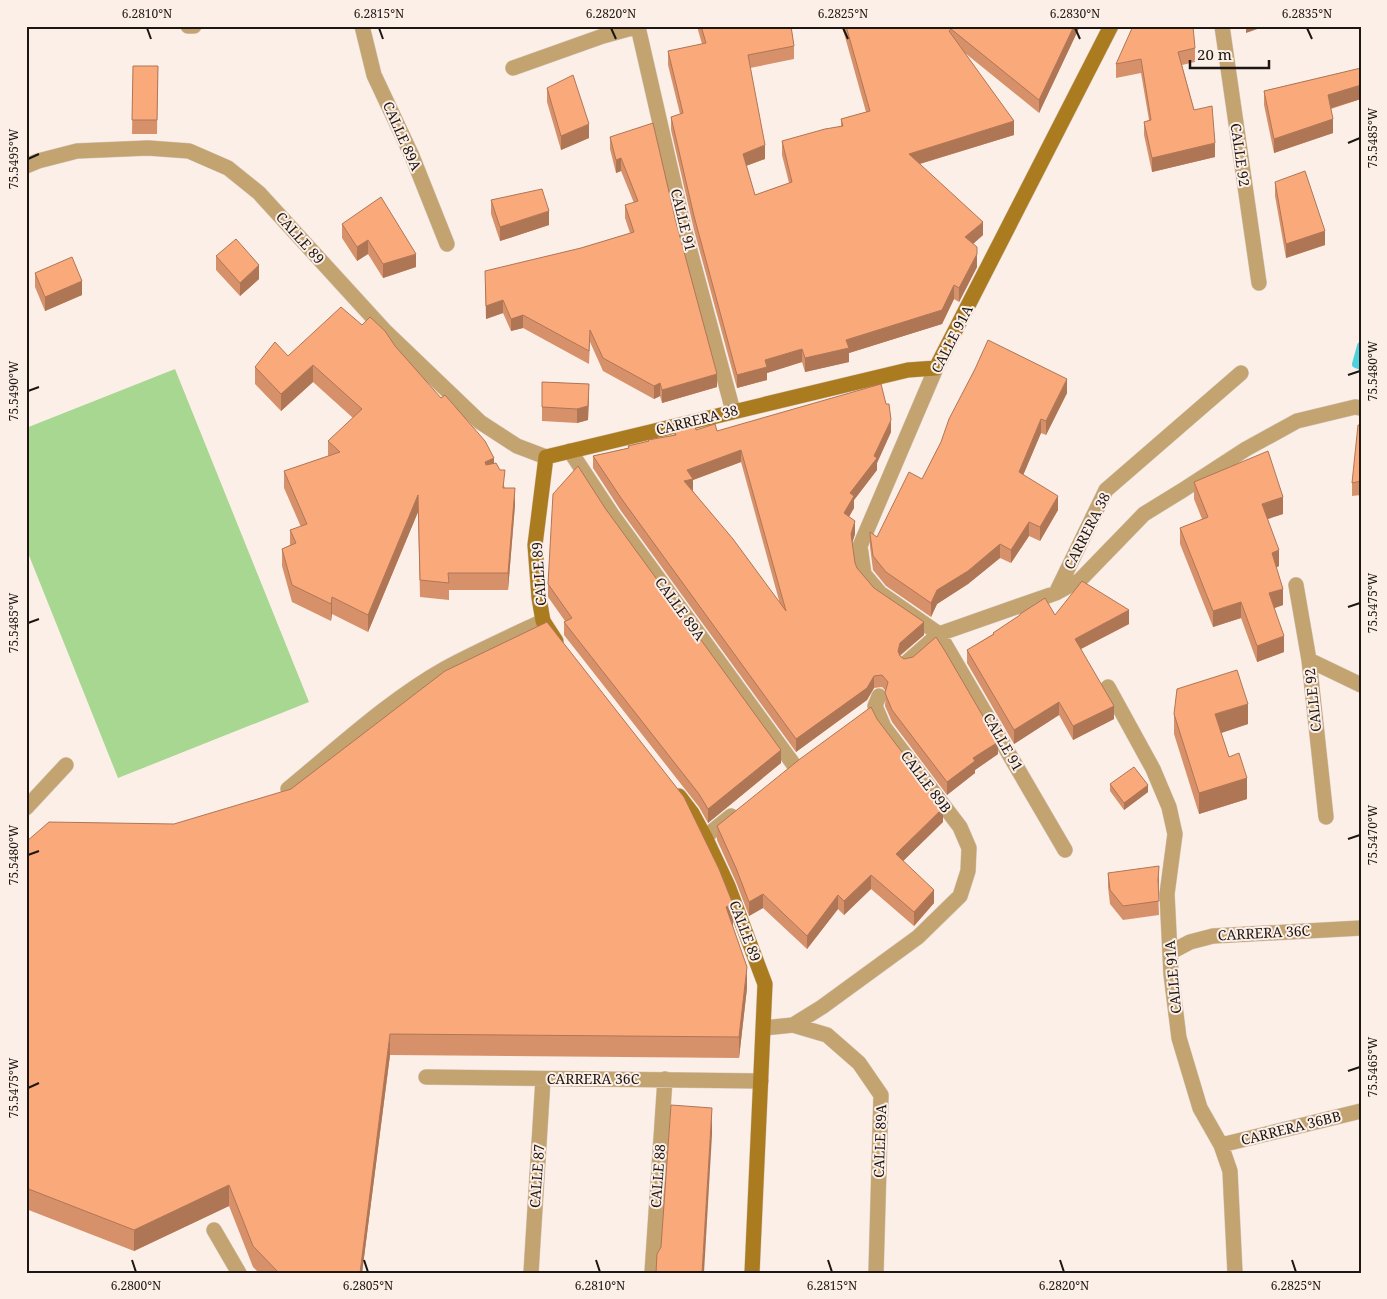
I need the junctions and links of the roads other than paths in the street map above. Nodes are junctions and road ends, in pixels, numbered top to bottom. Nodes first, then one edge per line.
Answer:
1 (188, 26) edge
2 (194, 26) edge
3 (362, 26) edge
4 (639, 26) edge
5 (1111, 26) edge
6 (1222, 26) edge
7 (602, 31) edge
8 (513, 68) dead end
9 (26, 166) edge
10 (446, 244) dead end
11 (1259, 283) dead end
12 (936, 368) junction
13 (1241, 373) dead end
14 (1361, 408) edge
15 (733, 411) junction
16 (570, 451) junction
17 (546, 457) junction
18 (1296, 585) dead end
19 (1056, 593) junction
20 (543, 621) junction
21 (939, 634) junction
22 (567, 654) edge
23 (1309, 660) junction
24 (907, 662) edge
25 (1361, 685) edge
26 (1108, 687) dead end
27 (860, 716) edge
28 (809, 754) edge
29 (66, 765) dead end
30 (794, 765) junction
31 (779, 777) edge
32 (667, 782) edge
33 (288, 789) edge
34 (742, 807) edge
35 (26, 808) edge
36 (1326, 816) dead end
37 (705, 837) junction
38 (1065, 850) dead end
39 (1361, 928) edge
40 (1171, 952) junction
41 (793, 1025) junction
42 (764, 1028) junction
43 (426, 1077) dead end
44 (543, 1079) junction
45 (665, 1079) junction
46 (761, 1081) junction
47 (1361, 1111) edge
48 (1221, 1145) junction
49 (214, 1230) dead end
50 (239, 1273) edge
51 (531, 1273) edge
52 (652, 1273) edge
53 (752, 1273) edge
54 (876, 1273) edge
55 (1235, 1273) edge

1 - 2 street
3 - 10 street, CALLE 89A
4 - 7 street
4 - 15 street, CALLE 91
5 - 12 street, CALLE 91A
6 - 11 street, CALLE 92
7 - 8 street
9 - 17 street, CALLE 89
12 - 15 street, CARRERA 38
12 - 21 street, CALLE 91A
13 - 19 street, CARRERA 38
14 - 19 street
15 - 16 street, CARRERA 38
16 - 17 street, CARRERA 38
16 - 30 street, CALLE 89A
17 - 20 street, CALLE 89
18 - 23 street, CALLE 92
19 - 21 street
20 - 22 street, CALLE 89
20 - 33 street
21 - 24 street
21 - 38 street, CALLE 91
23 - 25 street
23 - 36 street, CALLE 92
26 - 40 street, CALLE 91A
27 - 41 street, CALLE 89B
28 - 30 street
29 - 35 street
30 - 31 street
32 - 37 street, CALLE 89
34 - 37 street
37 - 42 street, CALLE 89
39 - 40 street, CARRERA 36C
40 - 48 street, CALLE 91A
41 - 42 street, CALLE 89A
41 - 54 street, CALLE 89A
42 - 46 street, CALLE 89
43 - 44 street, CARRERA 36C
44 - 45 street, CARRERA 36C
44 - 51 street, CALLE 87
45 - 46 street, CARRERA 36C
45 - 52 street, CALLE 88
46 - 53 street, CALLE 89
47 - 48 street, CARRERA 36BB
48 - 55 street, CALLE 91A
49 - 50 street

